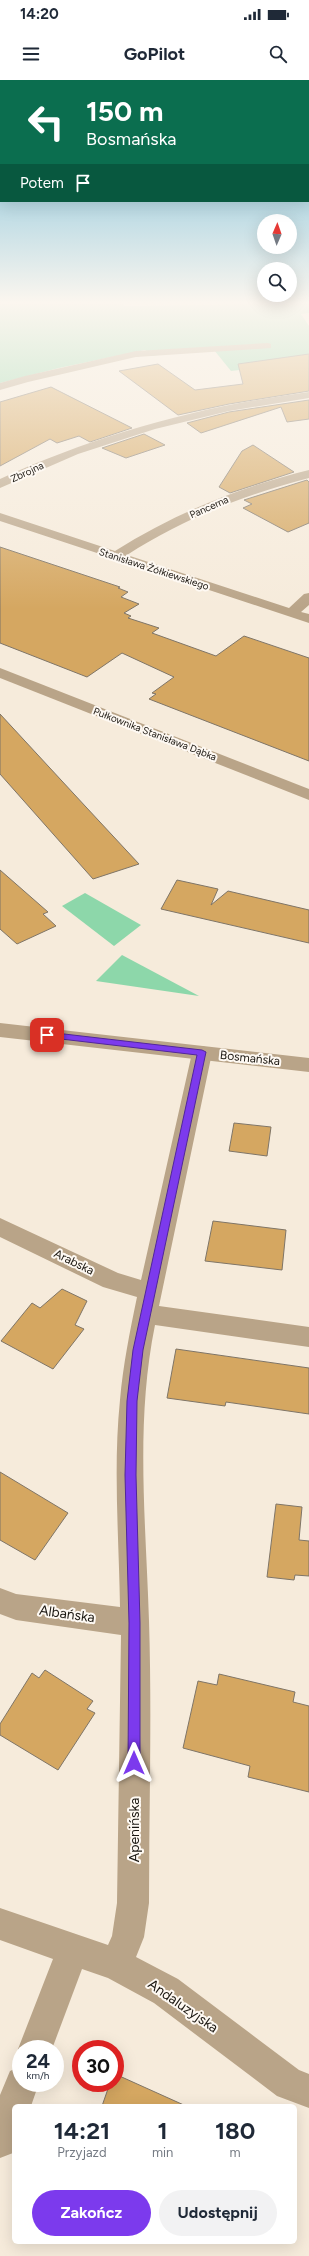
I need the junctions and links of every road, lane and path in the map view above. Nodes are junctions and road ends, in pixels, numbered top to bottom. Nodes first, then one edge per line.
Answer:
1 (247, 406) edge
2 (309, 474) edge
3 (0, 484) edge
4 (0, 517) edge
5 (116, 556) junction
6 (309, 597) edge
7 (291, 614) junction
8 (309, 619) edge
9 (0, 673) edge
10 (309, 795) edge
11 (0, 1030) edge
12 (202, 1052) junction
13 (309, 1064) edge
14 (0, 1226) edge
15 (148, 1303) junction
16 (309, 1337) edge
17 (0, 1602) edge
18 (135, 1623) junction
19 (0, 1924) edge
20 (73, 1949) junction
21 (116, 1964) junction
22 (38, 2040) edge
23 (19, 2092) edge
24 (309, 2092) edge
25 (14, 2104) edge
26 (12, 2109) edge
27 (0, 2140) edge

1 - 3 street, Zbrojna
2 - 5 street, Pancerna
4 - 5 street, Stanisława Żółkiewskiego
5 - 7 street, Stanisława Żółkiewskiego
6 - 7 street
7 - 8 street, Stanisława Żółkiewskiego
9 - 10 street, Pułkownika Stanisława Dąbka
11 - 12 street, Bosmańska
12 - 13 street, Bosmańska
12 - 15 street, Apenińska
14 - 15 street, Arabska
15 - 16 street, Arabska
15 - 18 street, Apenińska
17 - 18 street, Albańska
18 - 21 street, Apenińska
19 - 20 street, Andaluzyjska
20 - 21 street, Andaluzyjska
20 - 22 street
21 - 24 street, Andaluzyjska
23 - 25 street
26 - 27 street

